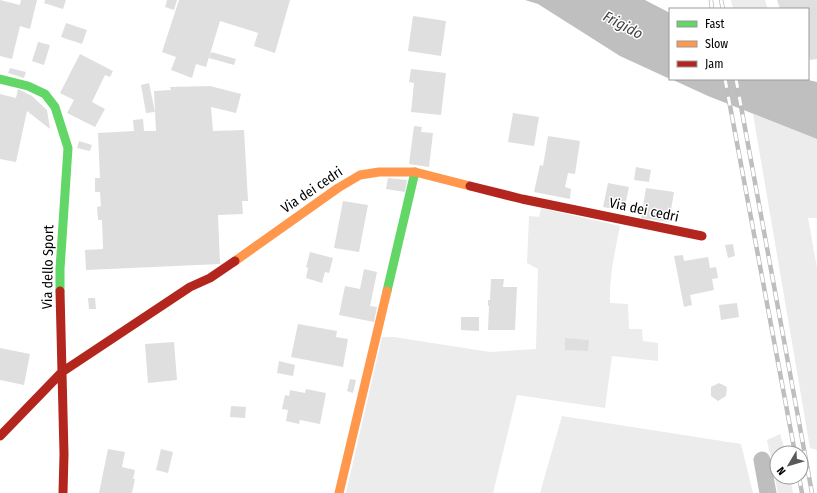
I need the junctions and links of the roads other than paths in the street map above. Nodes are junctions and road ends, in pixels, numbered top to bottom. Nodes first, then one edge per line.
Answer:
1 (0, 78) edge
2 (415, 172) junction
3 (702, 236) dead end
4 (62, 372) junction
5 (0, 436) edge
6 (762, 460) dead end
7 (63, 493) edge
8 (339, 493) edge
9 (768, 493) edge

1 - 4 street, Via dello Sport
2 - 3 street, Via dei cedri
2 - 4 street, Via dei cedri
2 - 8 street
4 - 5 street, Via dei cedri
4 - 7 street, Via dello Sport
6 - 9 street

